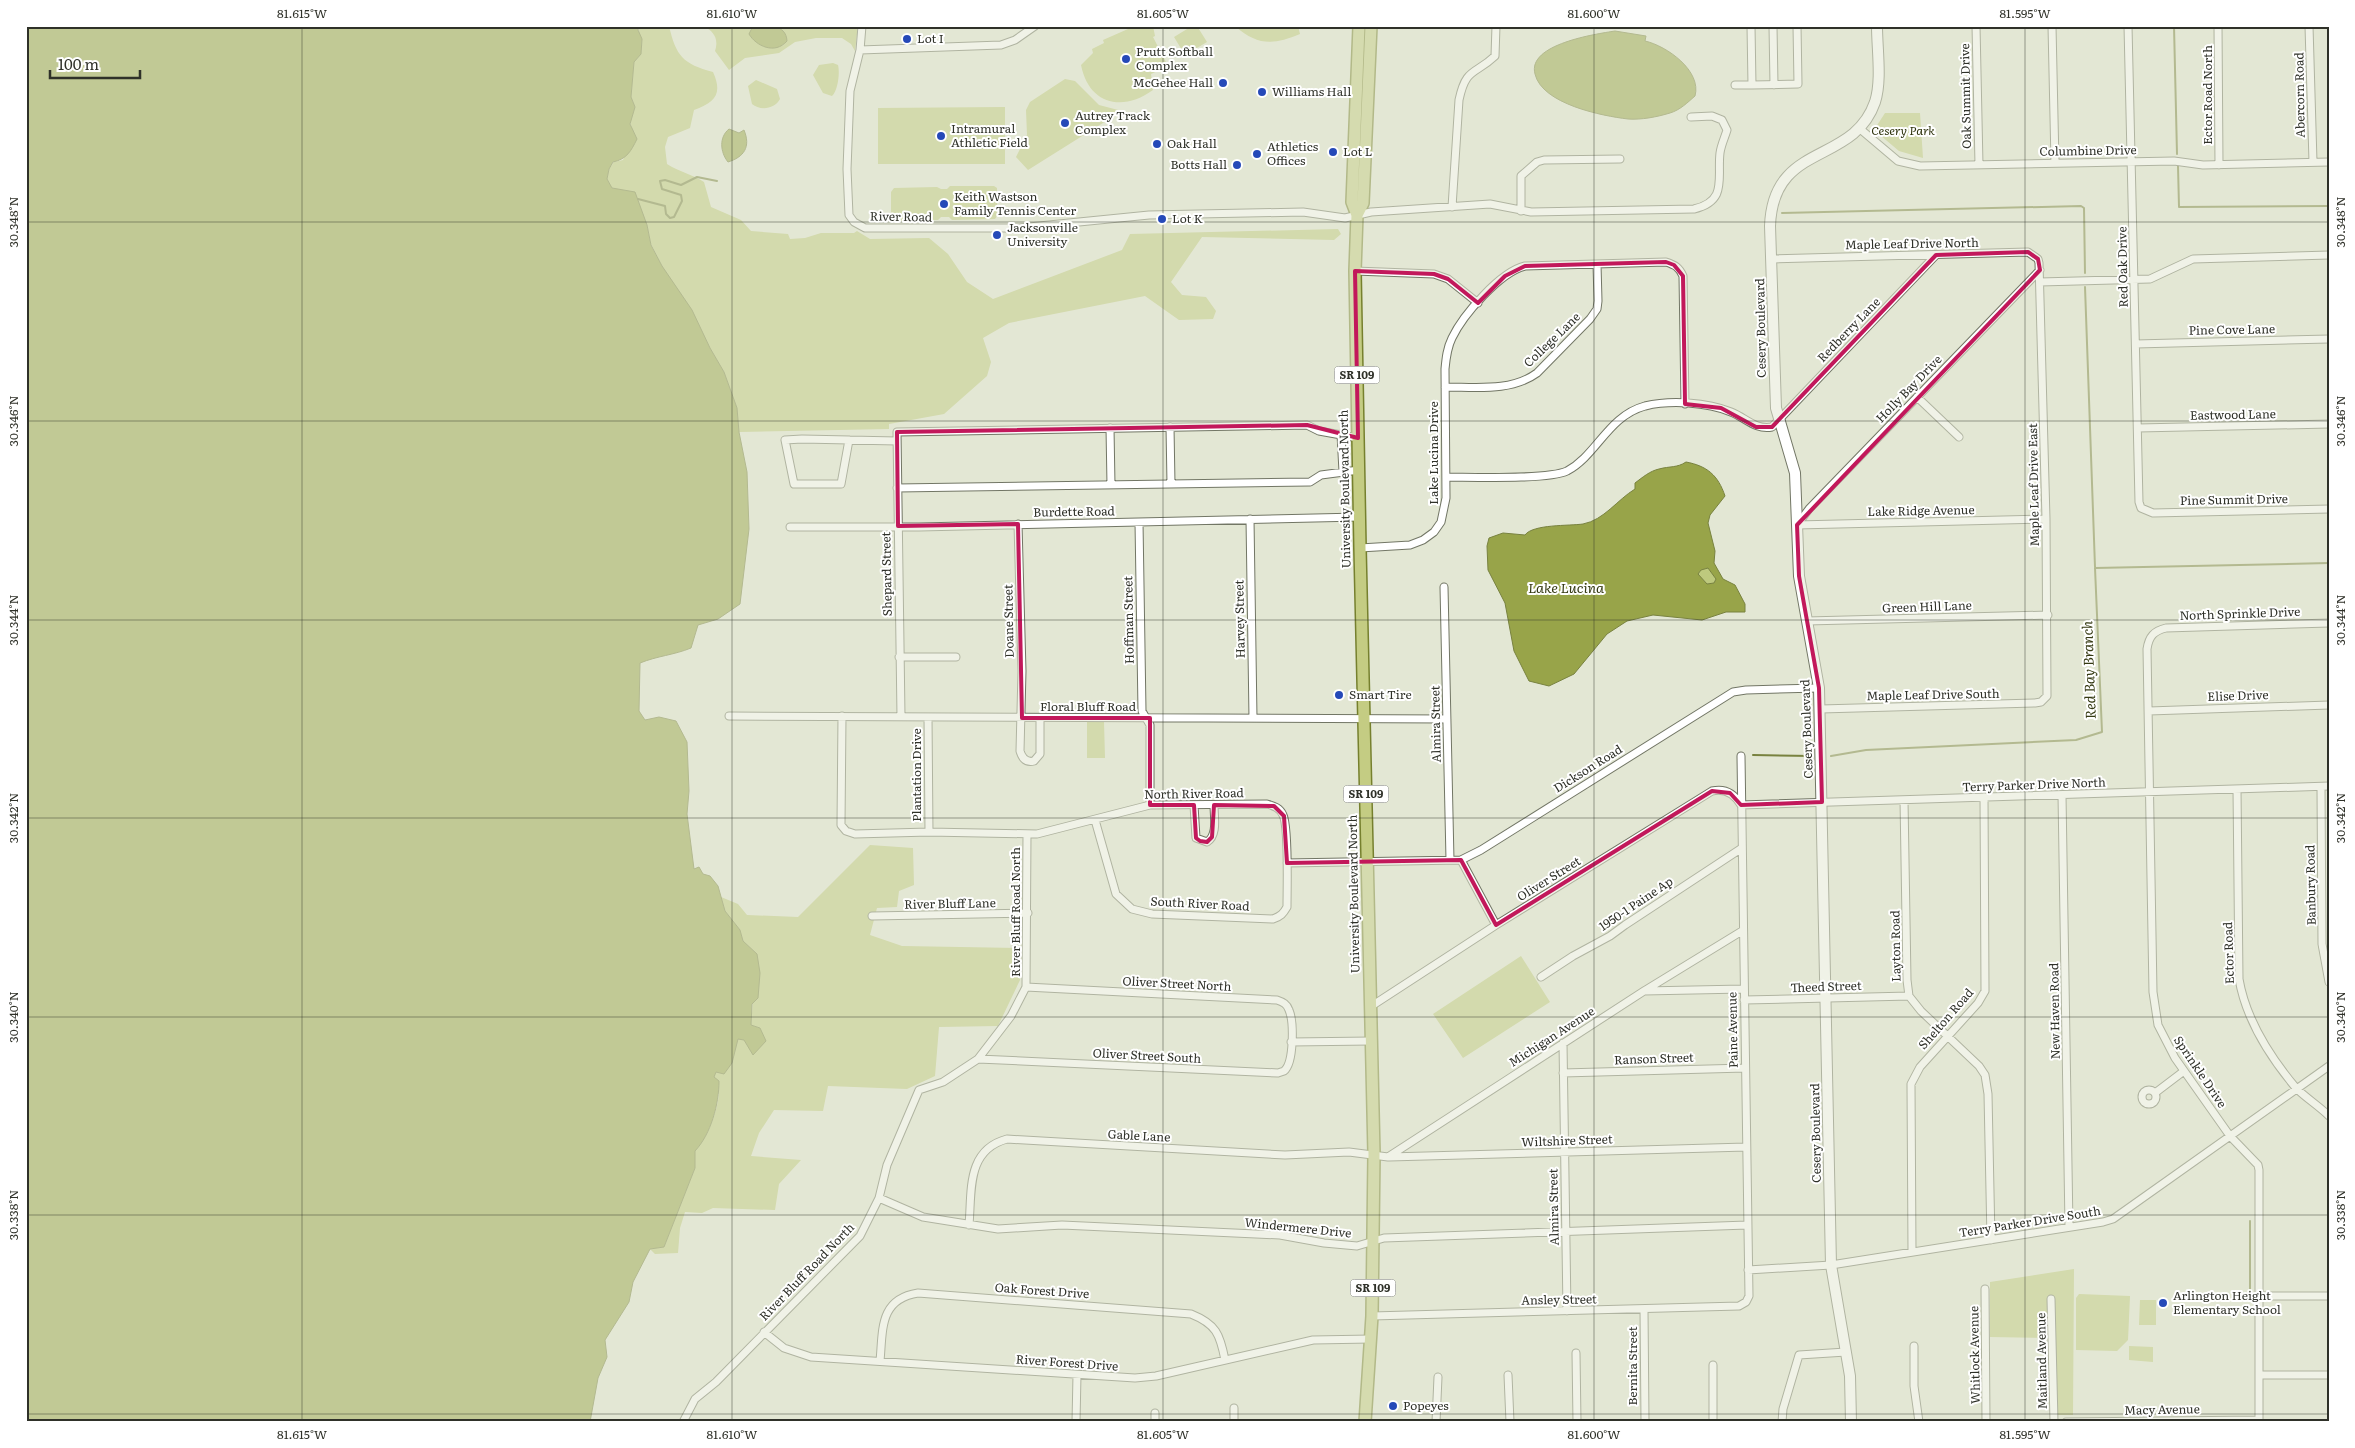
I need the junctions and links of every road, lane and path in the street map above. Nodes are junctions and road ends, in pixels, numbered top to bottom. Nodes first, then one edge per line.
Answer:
1 (862, 26) edge
2 (1035, 26) edge
3 (1359, 26) edge
4 (1371, 26) edge
5 (1496, 26) edge
6 (1751, 26) edge
7 (1773, 26) edge
8 (1797, 26) edge
9 (1877, 26) edge
10 (1976, 26) edge
11 (2052, 26) edge
12 (2128, 26) edge
13 (2218, 26) edge
14 (2309, 26) edge
15 (860, 50) junction
16 (1735, 85) dead end
17 (1752, 85) junction
18 (1774, 85) junction
19 (1362, 107) junction
20 (1691, 117) dead end
21 (1860, 128) junction
22 (1620, 159) dead end
23 (2132, 161) junction
24 (2313, 162) junction
25 (2329, 162) edge
26 (2055, 163) junction
27 (2219, 164) junction
28 (1979, 165) junction
29 (1452, 207) junction
30 (1521, 211) junction
31 (1357, 215) junction
32 (1936, 255) junction
33 (2329, 255) edge
34 (1773, 259) junction
35 (1597, 264) junction
36 (2040, 270) junction
37 (1355, 271) junction
38 (2134, 280) junction
39 (2040, 282) junction
40 (1478, 303) junction
41 (2329, 339) edge
42 (2136, 344) junction
43 (1445, 387) junction
44 (1917, 397) junction
45 (1685, 404) junction
46 (1778, 420) junction
47 (2329, 424) edge
48 (1170, 427) junction
49 (1110, 428) junction
50 (2138, 428) junction
51 (1341, 434) junction
52 (1959, 437) dead end
53 (1358, 438) junction
54 (849, 440) junction
55 (897, 440) junction
56 (1359, 470) junction
57 (1343, 472) junction
58 (1446, 477) junction
59 (1171, 484) junction
60 (1111, 485) junction
61 (897, 488) junction
62 (2141, 508) joint
63 (2329, 509) edge
64 (1359, 517) junction
65 (1250, 519) junction
66 (2046, 519) junction
67 (1139, 522) junction
68 (1018, 524) junction
69 (1797, 525) junction
70 (898, 526) junction
71 (790, 527) dead end
72 (1360, 548) junction
73 (1444, 587) dead end
74 (2048, 615) junction
75 (1807, 621) junction
76 (2329, 623) edge
77 (2153, 633) joint
78 (899, 657) junction
79 (956, 657) dead end
80 (1820, 688) junction
81 (2045, 699) joint
82 (2329, 705) edge
83 (1821, 709) junction
84 (2149, 711) junction
85 (729, 716) dead end
86 (842, 716) junction
87 (901, 716) junction
88 (928, 717) junction
89 (1022, 718) junction
90 (1040, 718) junction
91 (1146, 718) junction
92 (1253, 718) junction
93 (1446, 719) junction
94 (1365, 720) junction
95 (1741, 756) dead end
96 (2325, 787) edge
97 (2237, 789) junction
98 (2149, 792) junction
99 (2062, 795) junction
100 (1984, 797) junction
101 (1904, 800) junction
102 (1822, 802) junction
103 (1150, 805) junction
104 (1194, 805) junction
105 (1214, 805) junction
106 (1741, 805) junction
107 (1095, 820) junction
108 (929, 832) junction
109 (1027, 834) junction
110 (1742, 848) junction
111 (1450, 860) junction
112 (1461, 860) junction
113 (1368, 861) junction
114 (1287, 863) junction
115 (1028, 913) junction
116 (872, 916) dead end
117 (1496, 925) junction
118 (1742, 931) junction
119 (1540, 977) dead end
120 (2329, 982) edge
121 (1026, 986) junction
122 (1743, 989) junction
123 (1644, 991) junction
124 (1909, 996) junction
125 (1826, 998) junction
126 (1744, 1000) junction
127 (1370, 1008) junction
128 (1948, 1036) junction
129 (1371, 1041) junction
130 (1292, 1042) junction
131 (1563, 1043) junction
132 (978, 1059) junction
133 (2329, 1066) edge
134 (1745, 1068) junction
135 (2184, 1071) junction
136 (1563, 1073) junction
137 (2297, 1088) junction
138 (2155, 1093) dead end
139 (2329, 1116) edge
140 (2230, 1136) junction
141 (1746, 1147) junction
142 (1564, 1153) junction
143 (1374, 1154) junction
144 (1388, 1157) junction
145 (879, 1198) junction
146 (969, 1225) junction
147 (1747, 1225) junction
148 (2069, 1227) junction
149 (1565, 1233) junction
150 (1374, 1240) junction
151 (1990, 1240) junction
152 (1912, 1252) junction
153 (1831, 1266) junction
154 (1748, 1270) junction
155 (1986, 1289) dead end
156 (2260, 1296) junction
157 (2329, 1296) edge
158 (2052, 1299) dead end
159 (1746, 1302) joint
160 (1644, 1309) junction
161 (1567, 1311) junction
162 (1372, 1316) junction
163 (764, 1332) junction
164 (1371, 1339) junction
165 (1914, 1346) dead end
166 (1846, 1352) junction
167 (1576, 1354) dead end
168 (1225, 1360) junction
169 (880, 1361) junction
170 (1713, 1365) dead end
171 (1508, 1375) dead end
172 (2259, 1375) junction
173 (2329, 1375) edge
174 (1077, 1376) junction
175 (1438, 1377) dead end
176 (1234, 1408) dead end
177 (1155, 1413) dead end
178 (2259, 1421) edge
179 (683, 1422) edge
180 (1076, 1422) edge
181 (1155, 1422) edge
182 (1234, 1422) edge
183 (1365, 1422) edge
184 (1436, 1422) edge
185 (1510, 1422) edge
186 (1577, 1422) edge
187 (1645, 1422) edge
188 (1713, 1422) edge
189 (1782, 1422) edge
190 (1851, 1422) edge
191 (1919, 1422) edge
192 (1986, 1422) edge
193 (2054, 1422) edge
194 (2066, 1422) edge
195 (2123, 1422) edge

1 - 15 street, River Road
2 - 15 street
3 - 19 main road, University Boulevard North / SR 109
4 - 19 main road, University Boulevard North / SR 109
5 - 29 street
6 - 17 street
7 - 18 street
8 - 18 street
9 - 21 main road, Cesery Boulevard
10 - 28 street, Oak Summit Drive
11 - 26 street
12 - 23 street, Red Oak Drive
13 - 27 street, Ector Road North
14 - 24 street, Abercorn Road
15 - 31 street, River Road
16 - 17 street
17 - 18 street
19 - 31 main road, University Boulevard North / SR 109
20 - 30 street, River Road
21 - 28 street, Columbine Drive
21 - 34 main road, Cesery Boulevard
22 - 30 street
23 - 26 street, Columbine Drive
23 - 27 street, Columbine Drive
23 - 38 street, Red Oak Drive
24 - 25 street, Columbine Drive
24 - 27 street, Columbine Drive
26 - 28 street, Columbine Drive
29 - 30 street, River Road
29 - 31 street, River Road
31 - 37 main road, University Boulevard North / SR 109
32 - 34 street, Maple Leaf Drive North
32 - 36 street, Maple Leaf Drive North
32 - 46 street, Redberry Lane
33 - 38 street
34 - 46 main road, Cesery Boulevard
35 - 40 street, Lake Lucina Drive
35 - 43 street, College Lane
35 - 45 street, Lake Lucina Drive
36 - 39 street, Maple Leaf Drive East
36 - 44 street, Holly Bay Drive
37 - 40 street
37 - 53 main road, University Boulevard North / SR 109
38 - 39 street
38 - 42 street, Red Oak Drive
39 - 66 street, Maple Leaf Drive East
40 - 43 street, Lake Lucina Drive
41 - 42 street, Pine Cove Lane
42 - 50 street, Red Oak Drive
43 - 58 street, Lake Lucina Drive
44 - 52 street
44 - 69 street, Holly Bay Drive
45 - 46 street
45 - 58 street
46 - 69 main road, Cesery Boulevard
47 - 50 street, Eastwood Lane
48 - 49 street
48 - 51 street
48 - 59 street
49 - 55 street, Shepard Street
49 - 60 street
50 - 62 street, Red Oak Drive
51 - 53 street
51 - 57 street
53 - 56 main road, University Boulevard North / SR 109
54 - 54 street
54 - 55 street
55 - 61 street, Shepard Street
56 - 57 street
56 - 64 main road, University Boulevard North / SR 109
57 - 59 street
58 - 72 street, Lake Lucina Drive
59 - 60 street
60 - 61 street
61 - 70 street, Shepard Street
62 - 63 street, Pine Summit Drive
64 - 65 street, Burdette Road
64 - 72 main road, University Boulevard North / SR 109
65 - 67 street, Burdette Road
65 - 92 street, Harvey Street
66 - 69 street, Lake Ridge Avenue
66 - 74 street, Maple Leaf Drive East
67 - 68 street, Burdette Road
67 - 91 street, Hoffman Street
68 - 70 street, Burdette Road
68 - 89 street, Doane Street
69 - 75 main road, Cesery Boulevard
70 - 71 street, Burdette Road
70 - 78 street, Shepard Street
72 - 94 main road, University Boulevard North / SR 109
73 - 93 street, Almira Street
74 - 75 street, Green Hill Lane
74 - 81 street, Maple Leaf Drive East
75 - 80 main road, Cesery Boulevard
76 - 77 street, North Sprinkle Drive
77 - 84 street, Sprinkle Drive
78 - 79 street
78 - 87 street, Shepard Street
80 - 83 main road, Cesery Boulevard
80 - 112 street, Dickson Road
81 - 83 street, Maple Leaf Drive South
82 - 84 street, Elise Drive
83 - 102 main road, Cesery Boulevard
84 - 98 street, Sprinkle Drive
85 - 86 street, Floral Bluff Road
86 - 87 street, Floral Bluff Road
86 - 108 street, River Bluff Road North
87 - 88 street, Floral Bluff Road
88 - 89 street, Floral Bluff Road
88 - 108 street, Plantation Drive
89 - 90 street, Floral Bluff Road
89 - 90 street, Doane Street
90 - 91 street, Floral Bluff Road
91 - 92 street, Floral Bluff Road
91 - 103 street, Hoffman Street
92 - 94 street, Floral Bluff Road
93 - 94 street, Floral Bluff Road
93 - 111 street, Almira Street
94 - 113 main road, University Boulevard North / SR 109
95 - 106 street, Paine Avenue
96 - 97 street, Terry Parker Drive North
96 - 120 street, Banbury Road
97 - 98 street, Terry Parker Drive North
97 - 137 street, Ector Road
98 - 99 street, Terry Parker Drive North
98 - 135 street, Sprinkle Drive
99 - 100 street, Terry Parker Drive North
99 - 148 street, New Haven Road
100 - 101 street, Terry Parker Drive North
100 - 128 street, Shelton Road
101 - 102 street, Terry Parker Drive North
101 - 124 street, Layton Road
102 - 106 street, Terry Parker Drive North
102 - 125 main road, Cesery Boulevard
103 - 104 street, North River Road
103 - 107 street, North River Road
104 - 105 street, North River Road
104 - 105 street
105 - 114 street, North River Road
106 - 110 street, Paine Avenue
106 - 117 street, Oliver Street
107 - 109 street, North River Road
107 - 114 street, South River Road
108 - 109 street, River Bluff Road North
109 - 115 street, River Bluff Road North
110 - 118 street, Paine Avenue
110 - 119 street, 1950-1 Paine Ap
111 - 112 street, Dickson Road
111 - 113 street, Dickson Road
112 - 117 street
113 - 114 street, Dickson Road
113 - 127 main road, University Boulevard North / SR 109
115 - 116 street, River Bluff Lane
115 - 121 street, River Bluff Road North
117 - 127 street, Oliver Street
118 - 122 street, Paine Avenue
118 - 123 street, Michigan Avenue
121 - 130 street, Oliver Street North
121 - 132 street, River Bluff Road North
122 - 123 street
122 - 126 street, Paine Avenue
123 - 131 street, Michigan Avenue
124 - 125 street, Theed Street
124 - 128 street, Layton Road
125 - 126 street, Theed Street
125 - 153 main road, Cesery Boulevard
126 - 134 street, Paine Avenue
127 - 129 main road, University Boulevard North / SR 109
128 - 151 street, Layton Road
128 - 152 street, Shelton Road
129 - 130 street
129 - 143 main road, University Boulevard North / SR 109
130 - 132 street, Oliver Street South
131 - 136 street, Almira Street
131 - 144 street, Michigan Avenue
132 - 145 street, River Bluff Road North
133 - 137 street, Terry Parker Drive South
134 - 136 street, Ranson Street
134 - 141 street, Paine Avenue
135 - 138 street
135 - 140 street, Sprinkle Drive
136 - 142 street, Almira Street
137 - 139 street, Ector Road
137 - 140 street, Terry Parker Drive South
140 - 148 street, Terry Parker Drive South
140 - 156 street, Sprinkle Drive
141 - 142 street, Wiltshire Street
141 - 147 street, Paine Avenue
142 - 144 street, Wiltshire Street
142 - 149 street, Almira Street
143 - 144 street
143 - 146 street, Gable Lane
143 - 150 main road, University Boulevard North / SR 109
145 - 146 street, Windermere Drive
145 - 163 street, River Bluff Road North
146 - 150 street, Windermere Drive
147 - 149 street, Windermere Drive
147 - 154 street, Paine Avenue
148 - 151 street, Terry Parker Drive South
149 - 150 street, Windermere Drive
149 - 161 street, Almira Street
150 - 162 main road, University Boulevard North / SR 109
151 - 152 street, Terry Parker Drive South
152 - 153 street, Terry Parker Drive South
153 - 154 street, Terry Parker Drive South
153 - 166 main road, Cesery Boulevard
154 - 159 street, Paine Avenue
155 - 192 street, Whitlock Avenue
156 - 157 street
156 - 172 street, Sprinkle Drive
158 - 193 street, Maitland Avenue
159 - 160 street, Ansley Street
160 - 161 street, Ansley Street
160 - 187 street, Bernita Street
161 - 162 street, Ansley Street
162 - 164 main road, University Boulevard North / SR 109
163 - 169 street, River Forest Drive
163 - 179 street, River Bluff Road North
164 - 168 street, River Forest Drive
164 - 183 main road, University Boulevard North / SR 109
165 - 191 street
166 - 189 street
166 - 190 main road, Cesery Boulevard
167 - 186 street
168 - 169 street, Oak Forest Drive
168 - 174 street, River Forest Drive
169 - 174 street, River Forest Drive
170 - 188 street
171 - 185 street
172 - 173 street
172 - 178 street, Sprinkle Drive
174 - 180 street
175 - 184 street
176 - 182 street
177 - 181 street
178 - 195 street, Macy Avenue
194 - 195 street, Macy Avenue

